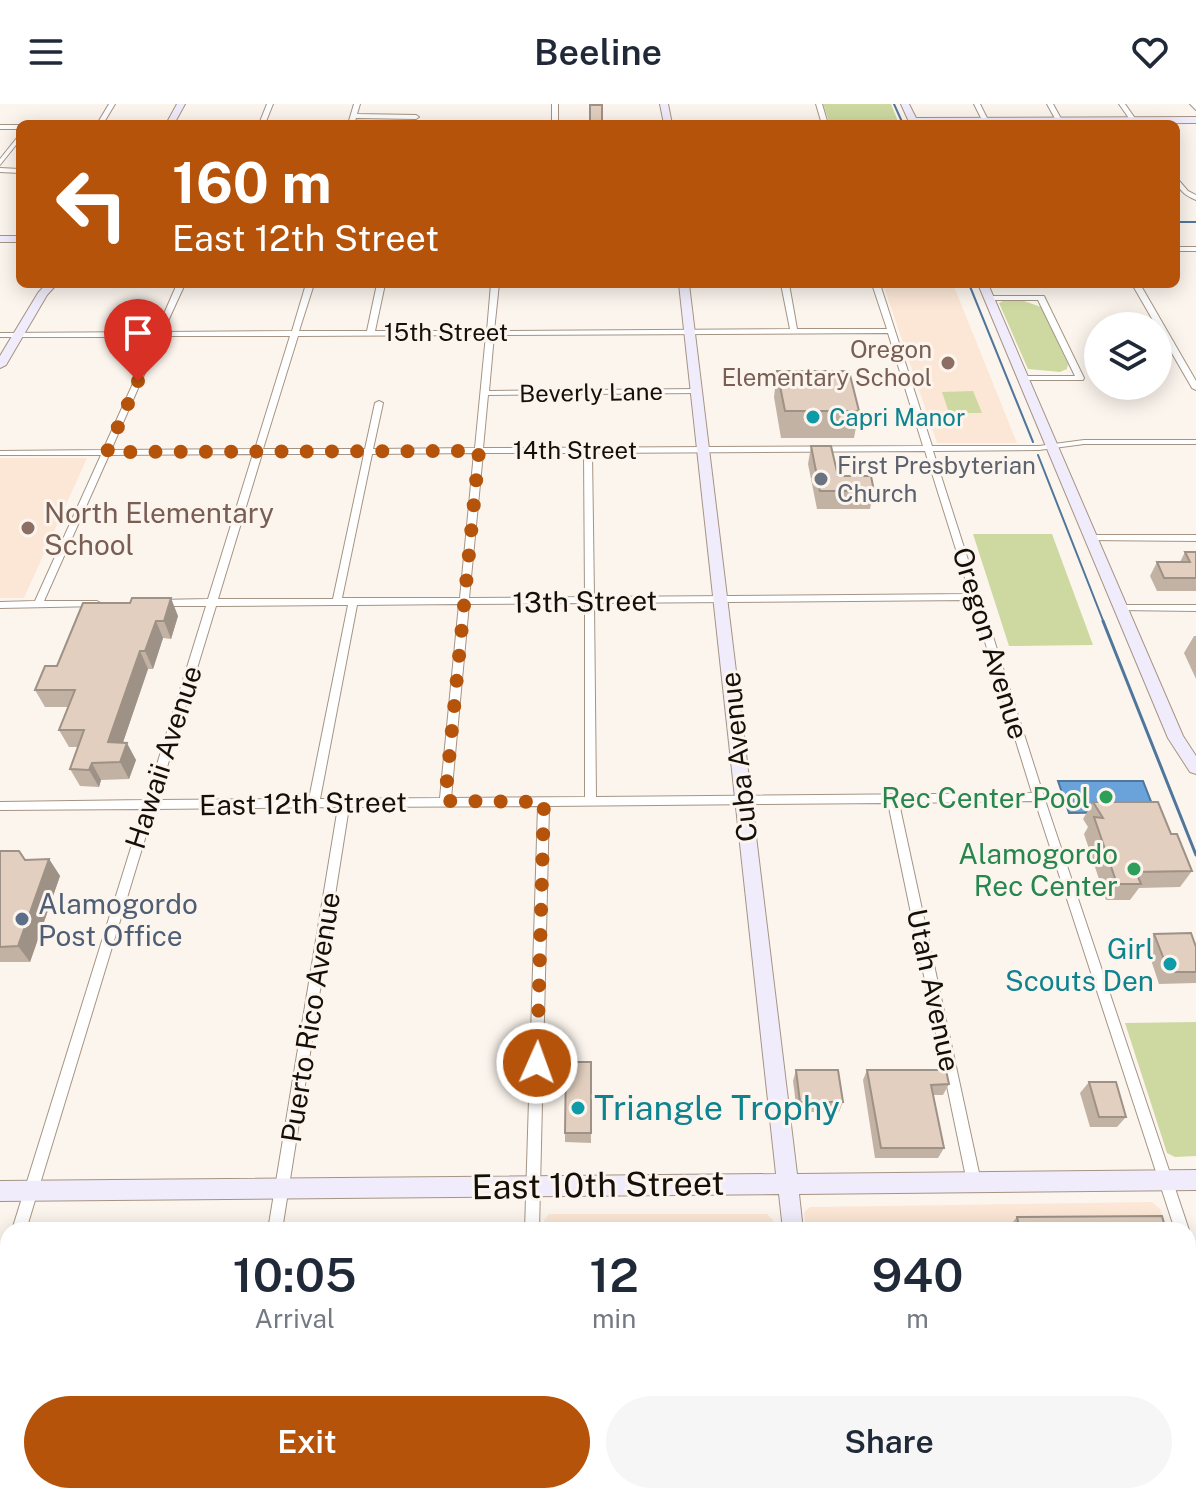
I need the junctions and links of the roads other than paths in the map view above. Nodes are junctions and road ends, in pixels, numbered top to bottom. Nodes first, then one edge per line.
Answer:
1 (357, 104) edge
2 (416, 117) dead end
3 (352, 120) edge
4 (16, 141) edge
5 (0, 163) edge
6 (1180, 184) edge
7 (1196, 198) edge
8 (49, 288) edge
9 (179, 288) edge
10 (309, 288) edge
11 (380, 288) edge
12 (495, 288) edge
13 (684, 288) edge
14 (786, 288) edge
15 (877, 288) edge
16 (985, 288) edge
17 (1138, 288) edge
18 (989, 298) junction
19 (794, 331) junction
20 (891, 331) junction
21 (371, 332) junction
22 (690, 332) junction
23 (295, 333) junction
24 (491, 333) junction
25 (159, 334) junction
26 (0, 335) edge
27 (18, 335) junction
28 (0, 365) edge
29 (1192, 375) edge
30 (1025, 378) junction
31 (1196, 388) edge
32 (697, 391) junction
33 (486, 393) junction
34 (379, 403) dead end
35 (1196, 442) edge
36 (1053, 446) junction
37 (928, 448) junction
38 (588, 450) junction
39 (703, 450) junction
40 (259, 451) junction
41 (368, 451) junction
42 (479, 451) junction
43 (107, 452) junction
44 (0, 453) edge
45 (1091, 538) junction
46 (1196, 538) edge
47 (978, 597) junction
48 (721, 600) junction
49 (589, 601) junction
50 (213, 602) junction
51 (337, 602) junction
52 (353, 602) junction
53 (465, 602) junction
54 (140, 603) edge
55 (111, 604) edge
56 (0, 605) edge
57 (38, 605) junction
58 (1121, 608) junction
59 (1196, 608) edge
60 (1196, 768) edge
61 (1039, 797) junction
62 (893, 799) junction
63 (591, 800) junction
64 (742, 800) junction
65 (445, 801) junction
66 (544, 802) junction
67 (314, 803) junction
68 (344, 803) junction
69 (147, 804) junction
70 (0, 806) edge
71 (1166, 1180) junction
72 (1196, 1180) edge
73 (974, 1182) junction
74 (788, 1183) junction
75 (534, 1186) junction
76 (282, 1188) junction
77 (30, 1190) junction
78 (0, 1191) edge
79 (21, 1222) edge
80 (276, 1222) edge
81 (532, 1222) edge
82 (792, 1222) edge
83 (1179, 1222) edge

1 - 3 street
2 - 3 street
4 - 5 street
6 - 7 street
8 - 27 main road
9 - 25 street
10 - 23 street, Hawaii Avenue
11 - 21 street
12 - 24 street
13 - 22 main road, Cuba Avenue
14 - 19 street
15 - 20 street, Oregon Avenue
16 - 18 main road
17 - 29 street
18 - 30 main road
18 - 30 street
19 - 20 street, 15th Street
19 - 22 street, 15th Street
20 - 37 street, Oregon Avenue
21 - 23 street, 15th Street
21 - 24 street, 15th Street
22 - 24 street, 15th Street
22 - 32 main road, Cuba Avenue
23 - 25 street, 15th Street
23 - 40 street, Hawaii Avenue
24 - 33 street
25 - 27 street, 15th Street
25 - 43 street
26 - 27 street, 15th Street
27 - 28 main road
29 - 31 street
30 - 36 main road
32 - 33 street, Beverly Lane
32 - 39 main road, Cuba Avenue
33 - 42 street
34 - 41 street
35 - 36 street, 14th Street
36 - 37 street, 14th Street
36 - 45 main road
37 - 39 street, 14th Street
37 - 47 street, Oregon Avenue
38 - 39 street, 14th Street
38 - 42 street, 14th Street
38 - 49 street
39 - 48 main road, Cuba Avenue
40 - 41 street, 14th Street
40 - 43 street, 14th Street
40 - 50 street, Hawaii Avenue
41 - 42 street, 14th Street
41 - 51 street
42 - 53 street
43 - 44 street, 14th Street
43 - 57 street
45 - 46 street
45 - 58 main road
47 - 48 street, 13th Street
47 - 61 street, Oregon Avenue
48 - 49 street, 13th Street
48 - 64 main road, Cuba Avenue
49 - 53 street, 13th Street
49 - 63 street
50 - 51 street, 13th Street
50 - 54 street, 13th Street
50 - 69 street, Hawaii Avenue
51 - 52 street, 13th Street
52 - 53 street, 13th Street
52 - 67 street
53 - 65 street
55 - 57 street
56 - 57 street
58 - 59 street
58 - 60 main road
61 - 62 street, East 12th Street
61 - 71 street, Oregon Avenue
62 - 64 street, East 12th Street
62 - 73 street, Utah Avenue
63 - 64 street, East 12th Street
63 - 66 street, East 12th Street
64 - 74 main road, Cuba Avenue
65 - 66 street, East 12th Street
65 - 68 street, East 12th Street
66 - 75 street
67 - 68 street, East 12th Street
67 - 69 street, East 12th Street
68 - 76 street, Puerto Rico Avenue
69 - 70 street, East 12th Street
69 - 77 street, Hawaii Avenue
71 - 72 main road, East 10th Street
71 - 73 main road, East 10th Street
71 - 83 street, Oregon Avenue
73 - 74 main road, East 10th Street
74 - 75 main road, East 10th Street
74 - 82 main road, Cuba Avenue
75 - 76 main road, East 10th Street
75 - 81 street
76 - 77 main road, East 10th Street
76 - 80 street, Puerto Rico Avenue
77 - 78 main road, East 10th Street
77 - 79 street, Hawaii Avenue

